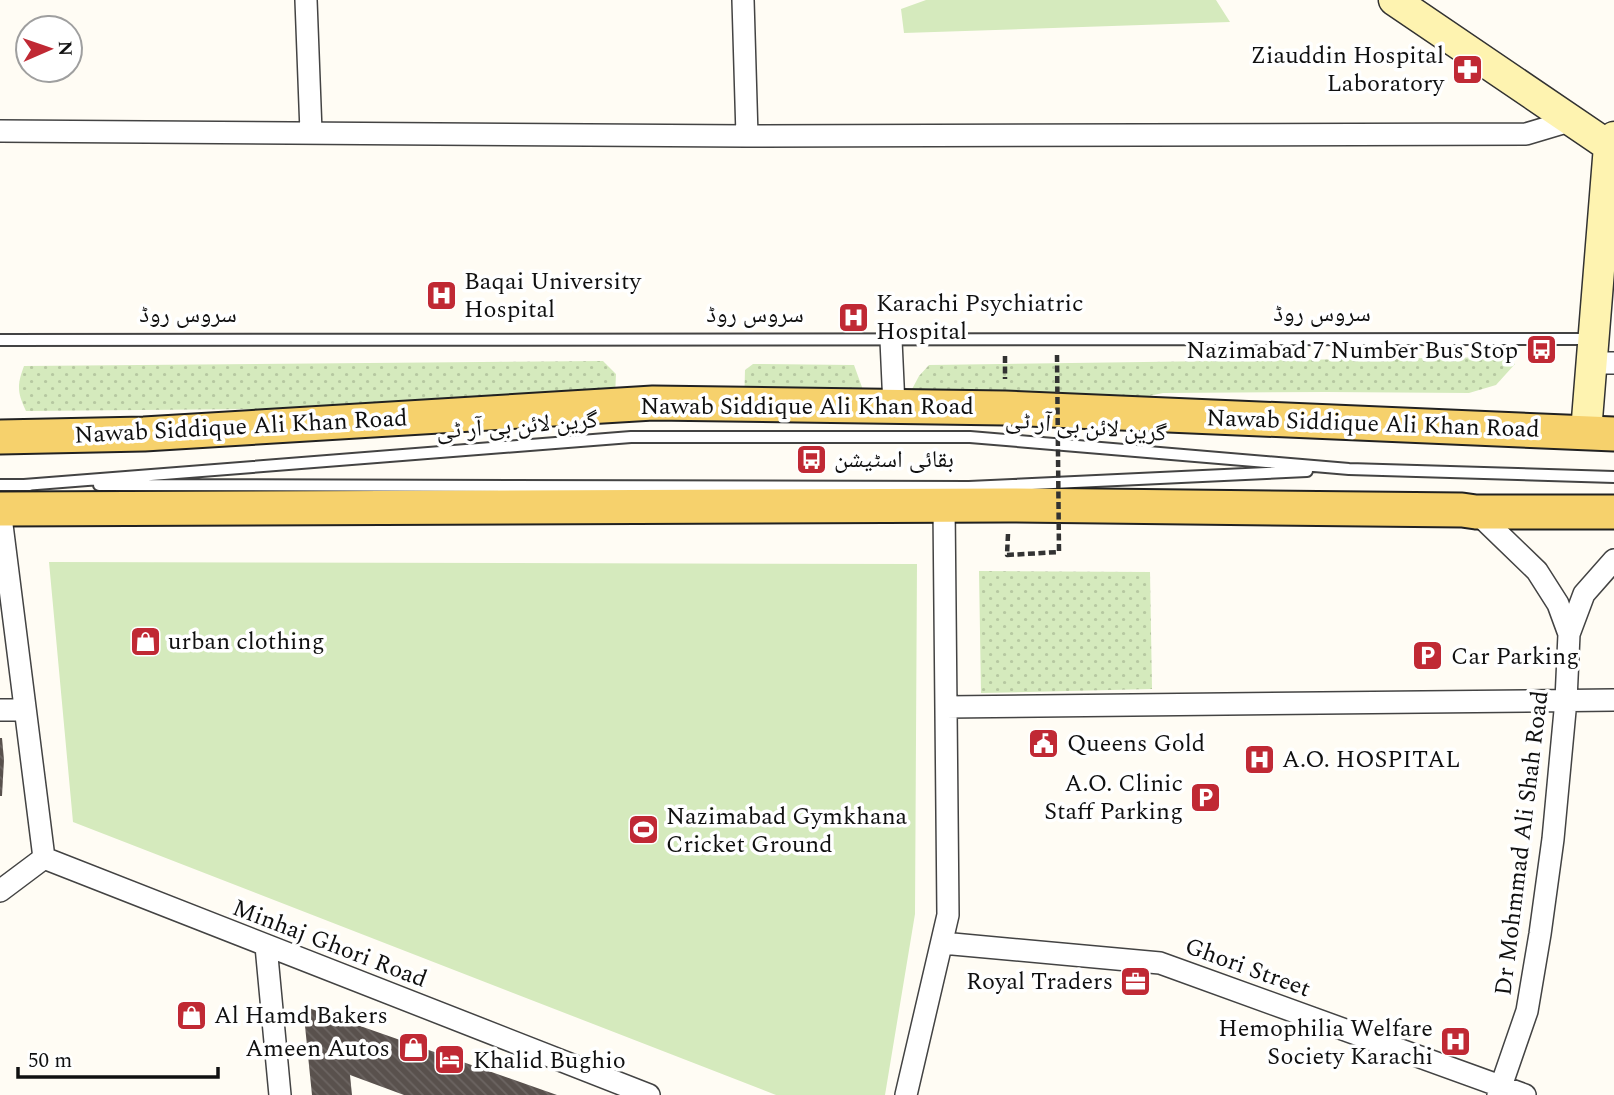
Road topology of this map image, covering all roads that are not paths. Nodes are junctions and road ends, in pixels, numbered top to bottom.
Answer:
1 (306, 0) edge
2 (743, 0) edge
3 (1394, 0) edge
4 (1573, 120) junction
5 (0, 131) edge
6 (311, 132) junction
7 (747, 136) junction
8 (1612, 141) edge
9 (0, 340) edge
10 (891, 340) junction
11 (1600, 355) edge
12 (894, 405) junction
13 (1600, 433) edge
14 (0, 437) edge
15 (1349, 468) junction
16 (1614, 477) edge
17 (0, 485) edge
18 (24, 485) junction
19 (944, 506) junction
20 (0, 509) edge
21 (1476, 512) junction
22 (1614, 512) edge
23 (1614, 560) edge
24 (1569, 634) junction
25 (1566, 700) junction
26 (1614, 700) edge
27 (946, 708) junction
28 (0, 710) edge
29 (25, 710) junction
30 (44, 859) junction
31 (0, 891) edge
32 (942, 943) junction
33 (266, 946) junction
34 (1500, 1090) edge
35 (643, 1094) edge
36 (280, 1095) edge
37 (906, 1095) edge
38 (1525, 1095) edge

1 - 6 street
2 - 7 street
3 - 4 main road
4 - 7 street
4 - 8 main road
5 - 6 street
6 - 7 street
8 - 11 main road
9 - 10 lane, سروس روڈ
10 - 11 lane, سروس روڈ
10 - 12 street
11 - 13 main road
12 - 13 main road, Nawab Siddique Ali Khan Road
12 - 14 main road, Nawab Siddique Ali Khan Road
15 - 16 lane, گرین لائن بی آر ٹی
15 - 18 lane, گرین لائن بی آر ٹی
15 - 18 lane, گرین لائن بی آر ٹی
17 - 18 lane, گرین لائن بی آر ٹی
19 - 20 main road
19 - 21 main road
19 - 27 street
20 - 29 street
21 - 22 main road
21 - 24 street, Dr Mohmmad Ali Shah Road
23 - 24 street, Dr Mohmmad Ali Shah Road
24 - 25 street, Dr Mohmmad Ali Shah Road
25 - 26 street
25 - 27 street
25 - 34 street, Dr Mohmmad Ali Shah Road
27 - 32 street
28 - 29 street
29 - 30 street
30 - 31 street
30 - 33 street, Minhaj Ghori Road
32 - 34 street, Ghori Street
32 - 37 street
33 - 35 street, Minhaj Ghori Road
33 - 36 street
34 - 38 street, Ghori Street

